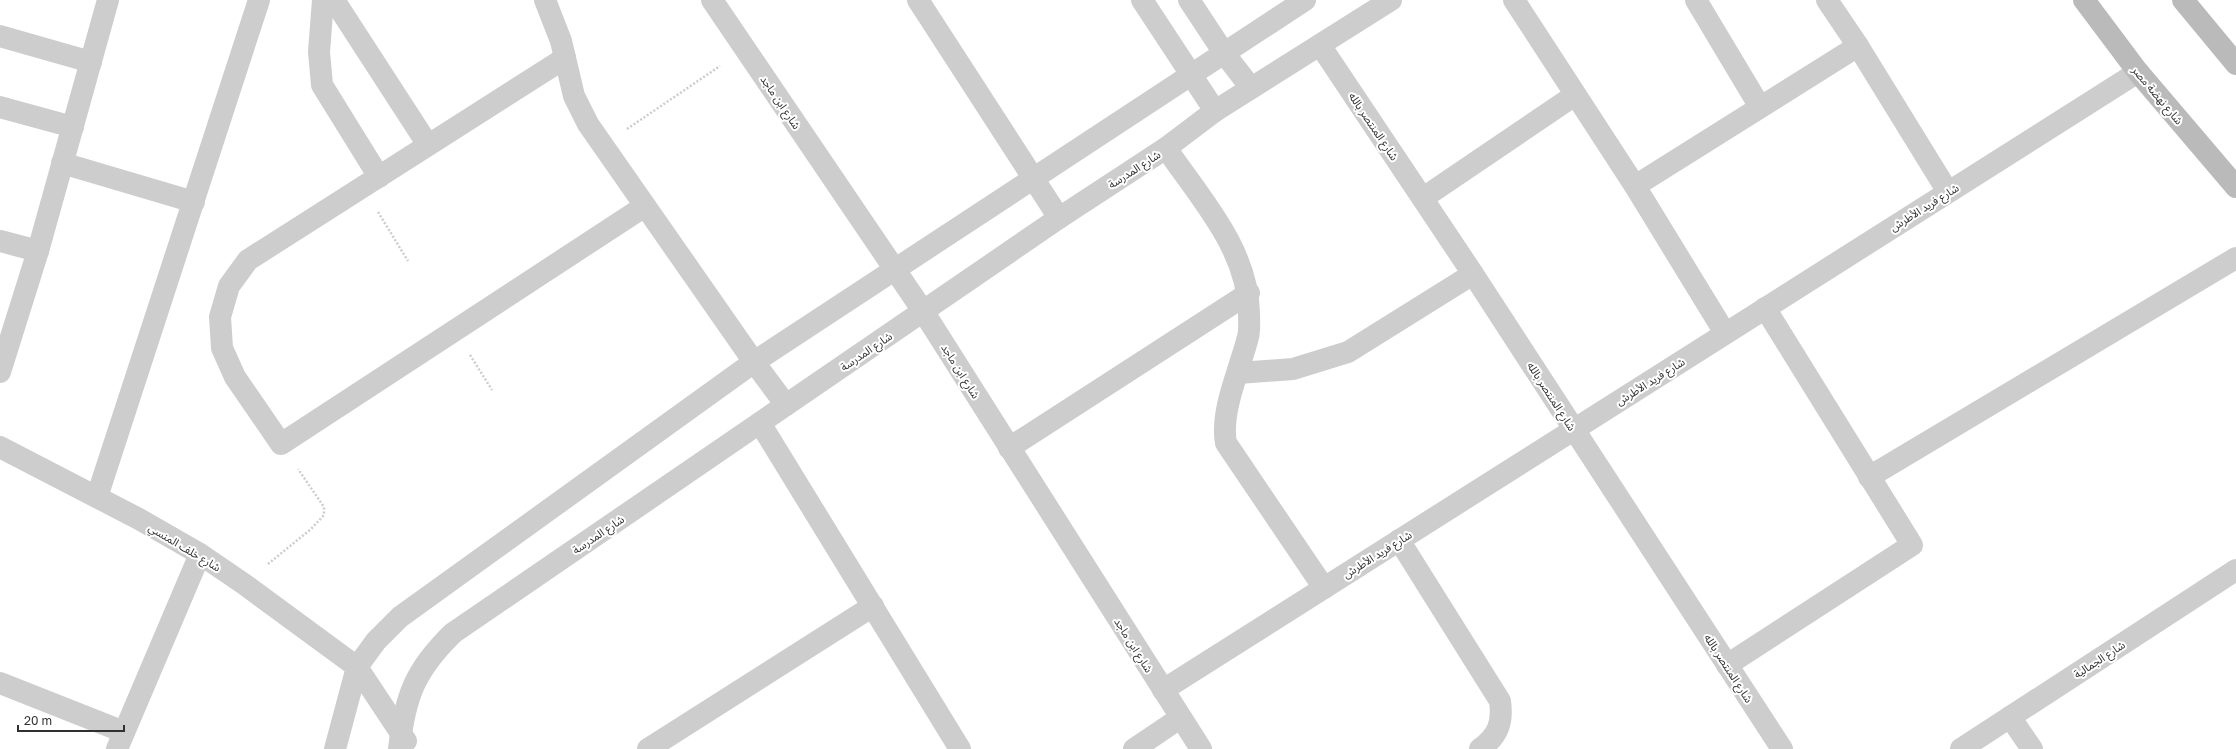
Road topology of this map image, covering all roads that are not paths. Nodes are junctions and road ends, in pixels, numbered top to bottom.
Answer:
1 (108, 0) edge
2 (259, 0) edge
3 (323, 0) edge
4 (334, 0) edge
5 (545, 0) edge
6 (712, 0) edge
7 (918, 0) edge
8 (1142, 0) edge
9 (1189, 0) edge
10 (1305, 0) edge
11 (1391, 0) edge
12 (1514, 0) edge
13 (1697, 0) edge
14 (1827, 0) edge
15 (2084, 0) edge
16 (2183, 0) edge
17 (0, 36) edge
18 (1320, 44) junction
19 (1858, 46) junction
20 (1224, 53) junction
21 (565, 58) junction
22 (91, 62) junction
23 (2236, 64) edge
24 (2138, 72) junction
25 (1191, 75) junction
26 (1251, 88) junction
27 (1575, 95) junction
28 (0, 107) edge
29 (1760, 107) junction
30 (1215, 111) junction
31 (73, 127) junction
32 (428, 145) junction
33 (1166, 148) junction
34 (62, 163) junction
35 (1034, 178) junction
36 (371, 182) junction
37 (1635, 186) junction
38 (2236, 187) edge
39 (1948, 192) junction
40 (1423, 198) junction
41 (194, 202) junction
42 (646, 206) junction
43 (1059, 218) junction
44 (0, 241) edge
45 (38, 251) junction
46 (2236, 258) edge
47 (894, 269) junction
48 (1473, 274) junction
49 (1249, 293) junction
50 (1765, 308) junction
51 (923, 312) junction
52 (1725, 333) junction
53 (754, 362) junction
54 (0, 372) edge
55 (1238, 374) junction
56 (786, 405) junction
57 (760, 423) junction
58 (1574, 429) junction
59 (0, 447) edge
60 (1010, 448) junction
61 (1869, 477) junction
62 (97, 497) junction
63 (1399, 540) junction
64 (200, 554) junction
65 (2233, 578) edge
66 (1324, 588) junction
67 (873, 606) junction
68 (1727, 665) junction
69 (357, 667) junction
70 (0, 683) edge
71 (1162, 690) junction
72 (2010, 717) junction
73 (1180, 718) junction
74 (120, 741) edge
75 (404, 744) edge
76 (335, 749) edge
77 (648, 749) edge
78 (960, 749) edge
79 (1134, 749) edge
80 (1201, 749) edge
81 (1480, 749) edge
82 (1782, 749) edge
83 (1961, 749) edge
84 (2032, 749) edge

1 - 22 street
2 - 41 street
3 - 36 street
4 - 32 street
5 - 21 street
6 - 47 street, شارع ابن ماجد
7 - 35 street
8 - 25 street
9 - 20 street
10 - 20 street
11 - 18 street, شارع المدرسة
12 - 27 street
13 - 29 street
14 - 19 street
15 - 24 street, شارع نهضة مصر
16 - 23 street
17 - 22 street
18 - 26 street, شارع المدرسة
18 - 40 street, شارع المنتصر بالله
19 - 29 street
19 - 39 street
20 - 25 street
20 - 26 street
21 - 32 street
21 - 42 street
22 - 31 street
24 - 38 street, شارع نهضة مصر
24 - 39 street, شارع فريد الأطرش
25 - 30 street
25 - 35 street
26 - 30 street, شارع المدرسة
27 - 37 street
27 - 40 street
28 - 31 street
29 - 37 street
30 - 33 street, شارع المدرسة
31 - 34 street
32 - 36 street
33 - 43 street, شارع المدرسة
33 - 49 street
34 - 41 street
34 - 45 street
35 - 43 street
35 - 47 street
36 - 42 street
37 - 52 street
39 - 50 street, شارع فريد الأطرش
40 - 48 street, شارع المنتصر بالله
41 - 62 street
42 - 53 street
43 - 51 street, شارع المدرسة
44 - 45 street
45 - 54 street
46 - 61 street
47 - 51 street, شارع ابن ماجد
47 - 53 street
48 - 55 street
48 - 58 street, شارع المنتصر بالله
49 - 55 street
49 - 60 street
50 - 52 street, شارع فريد الأطرش
50 - 61 street
51 - 56 street, شارع المدرسة
51 - 60 street, شارع ابن ماجد
52 - 58 street, شارع فريد الأطرش
53 - 56 street
53 - 69 street
55 - 66 street
56 - 57 street, شارع المدرسة
57 - 67 street
57 - 75 street, شارع المدرسة
58 - 63 street, شارع فريد الأطرش
58 - 68 street, شارع المنتصر بالله
59 - 62 street, شارع خلف المنسي
60 - 71 street, شارع ابن ماجد
61 - 68 street
62 - 64 street, شارع خلف المنسي
63 - 66 street, شارع فريد الأطرش
63 - 81 street
64 - 69 street, شارع خلف المنسي
64 - 74 street
65 - 72 street, شارع الجمالية
66 - 71 street, شارع فريد الأطرش
67 - 77 street
67 - 78 street
68 - 82 street, شارع المنتصر بالله
69 - 75 street
69 - 76 street
70 - 74 street
71 - 73 street, شارع ابن ماجد
72 - 83 street, شارع الجمالية
72 - 84 street
73 - 79 street
73 - 80 street, شارع ابن ماجد

